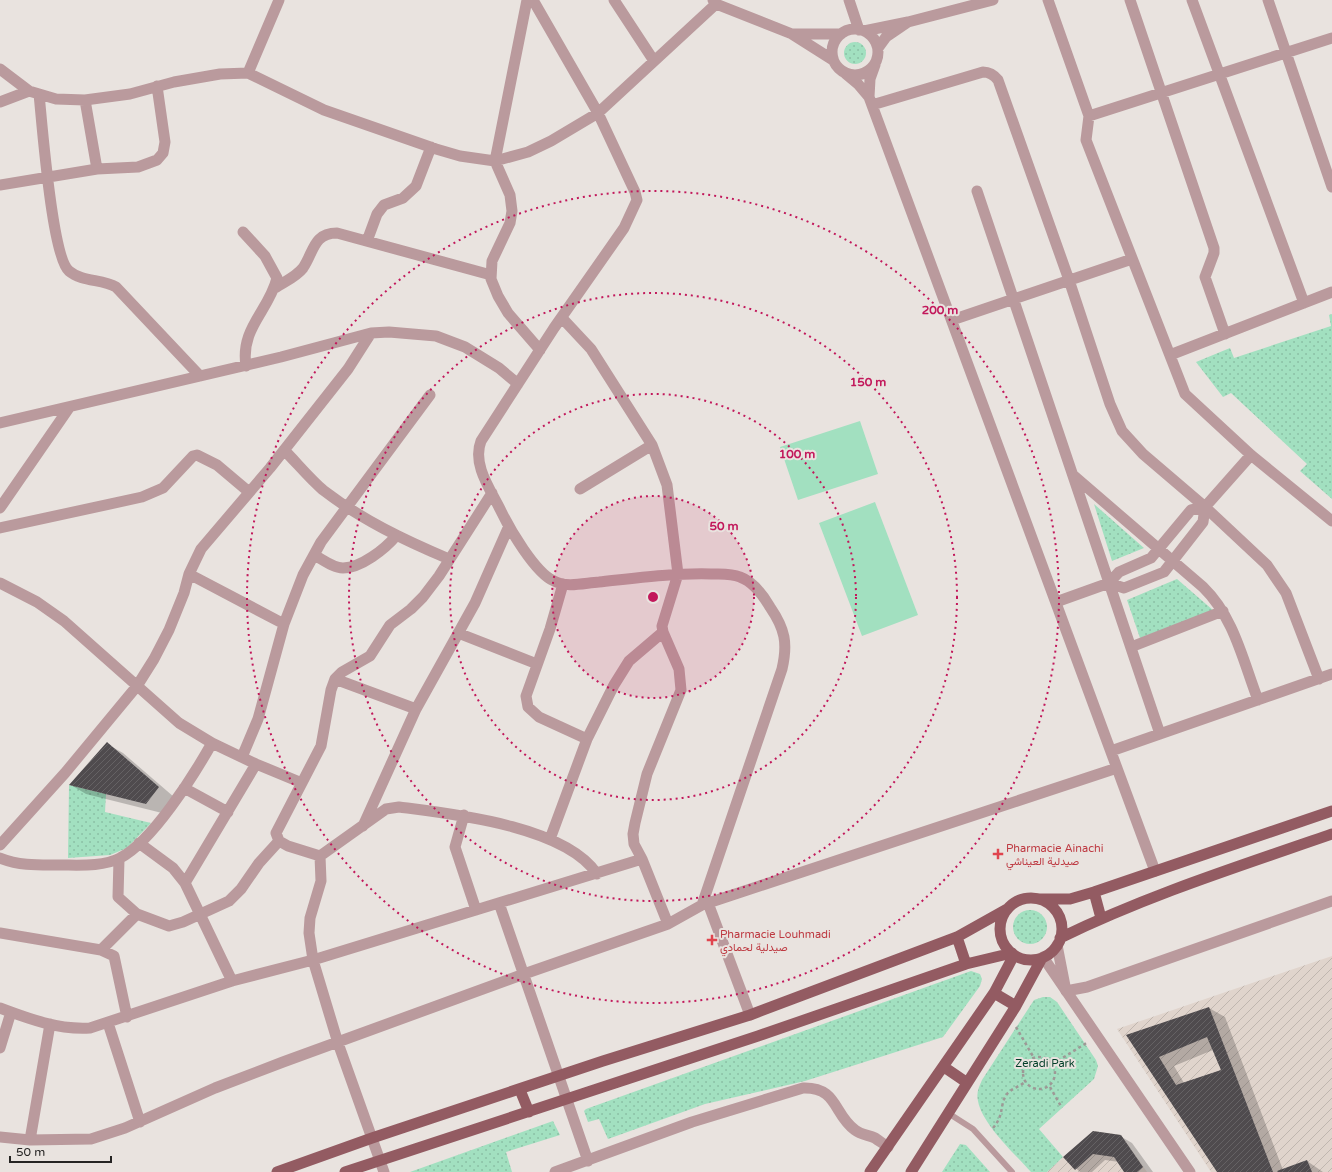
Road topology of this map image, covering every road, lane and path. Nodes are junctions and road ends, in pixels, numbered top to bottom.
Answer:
1 (279, 0) edge
2 (527, 0) edge
3 (533, 0) edge
4 (614, 0) edge
5 (849, 0) edge
6 (993, 0) edge
7 (1048, 0) edge
8 (1130, 0) edge
9 (1192, 0) edge
10 (1268, 0) edge
11 (714, 2) edge
12 (908, 22) junction
13 (861, 30) junction
14 (792, 34) junction
15 (841, 34) junction
16 (1332, 38) edge
17 (878, 48) junction
18 (1286, 54) junction
19 (833, 60) junction
20 (654, 61) junction
21 (875, 63) junction
22 (0, 69) edge
23 (842, 72) junction
24 (248, 73) junction
25 (1218, 76) junction
26 (157, 86) junction
27 (34, 92) junction
28 (1160, 92) junction
29 (85, 100) junction
30 (871, 101) junction
31 (0, 102) edge
32 (598, 114) junction
33 (1089, 116) junction
34 (431, 147) junction
35 (496, 161) junction
36 (97, 169) junction
37 (48, 178) junction
38 (0, 185) edge
39 (1332, 186) edge
40 (977, 191) dead end
41 (243, 232) dead end
42 (367, 241) junction
43 (1132, 258) junction
44 (491, 275) junction
45 (1069, 280) junction
46 (274, 288) junction
47 (1332, 292) edge
48 (1014, 299) junction
49 (1304, 303) junction
50 (562, 318) junction
51 (952, 320) junction
52 (371, 333) junction
53 (1225, 334) junction
54 (540, 350) junction
55 (1170, 355) junction
56 (246, 366) junction
57 (200, 376) junction
58 (518, 384) junction
59 (430, 395) dead end
60 (69, 408) junction
61 (0, 423) edge
62 (652, 445) junction
63 (284, 450) junction
64 (1251, 455) junction
65 (1073, 475) junction
66 (580, 489) dead end
67 (249, 492) junction
68 (492, 493) junction
69 (347, 507) junction
70 (1205, 507) junction
71 (0, 508) edge
72 (1332, 521) edge
73 (509, 526) junction
74 (0, 528) edge
75 (396, 536) junction
76 (1159, 549) junction
77 (314, 555) junction
78 (449, 559) junction
79 (1173, 560) junction
80 (189, 574) junction
81 (678, 574) junction
82 (0, 583) edge
83 (1109, 583) junction
84 (563, 584) junction
85 (1056, 602) junction
86 (1223, 611) junction
87 (284, 624) junction
88 (663, 632) junction
89 (458, 633) junction
90 (1131, 647) junction
91 (537, 664) junction
92 (1332, 674) edge
93 (335, 679) junction
94 (1319, 679) junction
95 (136, 686) junction
96 (1258, 700) junction
97 (416, 709) junction
98 (1160, 734) junction
99 (587, 739) junction
100 (212, 743) junction
101 (1111, 751) junction
102 (242, 757) junction
103 (256, 764) junction
104 (1117, 768) junction
105 (302, 784) junction
106 (184, 788) junction
107 (1332, 811) edge
108 (228, 812) junction
109 (464, 815) junction
110 (363, 826) junction
111 (1332, 834) edge
112 (550, 839) junction
113 (279, 841) junction
114 (139, 843) junction
115 (0, 845) edge
116 (320, 856) junction
117 (0, 858) edge
118 (119, 859) junction
119 (642, 859) junction
120 (1155, 871) junction
121 (597, 874) junction
122 (185, 882) junction
123 (1094, 892) junction
124 (1040, 899) junction
125 (1332, 901) edge
126 (499, 903) junction
127 (705, 904) junction
128 (1007, 909) junction
129 (476, 910) junction
130 (137, 914) junction
131 (201, 915) junction
132 (1101, 918) junction
133 (668, 924) junction
134 (0, 933) edge
135 (957, 937) junction
136 (1059, 942) junction
137 (101, 950) junction
138 (1013, 954) junction
139 (1042, 958) junction
140 (313, 960) junction
141 (966, 964) junction
142 (524, 974) junction
143 (232, 981) junction
144 (1066, 991) junction
145 (994, 993) junction
146 (1016, 1006) junction
147 (5, 1010) edge
148 (750, 1015) junction
149 (127, 1017) junction
150 (108, 1023) junction
151 (50, 1024) junction
152 (1016, 1027) dead end
153 (1097, 1036) junction
154 (338, 1043) junction
155 (0, 1048) edge
156 (1034, 1058) junction
157 (1053, 1064) junction
158 (944, 1067) junction
159 (558, 1076) junction
160 (966, 1082) junction
161 (1026, 1082) junction
162 (1050, 1087) junction
163 (520, 1090) junction
164 (566, 1098) junction
165 (1062, 1108) dead end
166 (529, 1112) junction
167 (948, 1113) junction
168 (140, 1122) junction
169 (993, 1128) dead end
170 (0, 1137) edge
171 (372, 1138) junction
172 (30, 1140) junction
173 (888, 1147) junction
174 (380, 1161) junction
175 (588, 1161) junction
176 (277, 1172) edge
177 (345, 1172) edge
178 (384, 1172) edge
179 (555, 1172) edge
180 (870, 1172) edge
181 (911, 1172) edge
182 (1012, 1172) edge
183 (1190, 1172) edge

1 - 24 street
2 - 35 street
3 - 32 street
4 - 20 street
5 - 13 street
6 - 12 street
7 - 33 street
8 - 28 street
9 - 25 street
10 - 18 street
11 - 14 street
11 - 20 street
12 - 13 street
12 - 17 street
13 - 15 street
13 - 17 street
14 - 15 street
14 - 19 street
15 - 19 street
16 - 18 street
17 - 21 street
18 - 25 street
18 - 39 street
19 - 23 street
20 - 32 street
21 - 23 street
21 - 30 street
22 - 27 street
23 - 30 street
24 - 26 street
24 - 34 street
25 - 28 street
25 - 49 street
26 - 29 street
26 - 36 street
27 - 29 street
27 - 31 street
27 - 37 street
28 - 33 street
28 - 53 street
29 - 36 street
30 - 45 street
30 - 51 street
32 - 35 street
32 - 50 street
33 - 43 street
34 - 35 street
34 - 42 street
35 - 44 street
36 - 37 street
37 - 38 street
37 - 57 street
40 - 48 street
41 - 46 street
42 - 44 street
42 - 46 street
43 - 45 street
43 - 55 street
44 - 54 street
45 - 48 street
45 - 70 street
46 - 56 street
47 - 49 street
48 - 51 street
48 - 65 street
49 - 53 street
50 - 54 street
50 - 62 street
51 - 85 street
52 - 56 street
52 - 58 street
52 - 63 street
53 - 55 street
54 - 58 street
55 - 64 street
56 - 57 street
57 - 60 street
58 - 68 street
59 - 69 street
60 - 61 street
60 - 71 street
62 - 66 street
62 - 81 street
63 - 67 street
63 - 69 street
64 - 70 street
64 - 72 street
65 - 76 street
65 - 83 street
67 - 74 street
67 - 80 street
68 - 73 street
68 - 78 street
69 - 75 street
69 - 77 street
70 - 76 street
70 - 79 street
70 - 94 street
73 - 84 street
73 - 89 street
75 - 77 street
75 - 78 street
76 - 79 street
76 - 83 street
77 - 87 street
78 - 93 street
79 - 83 street
79 - 86 street
80 - 87 street
80 - 95 street
81 - 84 street
81 - 88 street
81 - 127 street
82 - 95 street
83 - 85 street
83 - 90 street
84 - 91 street
85 - 101 street
86 - 90 street
86 - 96 street
87 - 102 street
88 - 99 street
88 - 119 street
89 - 91 street
89 - 97 street
90 - 98 street
91 - 99 street
92 - 94 street
93 - 97 street
93 - 105 street
94 - 96 street
95 - 100 street
95 - 115 street
96 - 98 street
97 - 110 street
98 - 101 street
99 - 112 street
100 - 102 street
100 - 106 street
101 - 104 street
102 - 103 street
103 - 105 street
103 - 108 street
104 - 120 street
104 - 127 street
105 - 113 street
106 - 108 street
106 - 114 street
107 - 120 main road
108 - 122 street
109 - 110 street
109 - 112 street
109 - 129 street
110 - 116 street
111 - 132 main road
112 - 121 street
113 - 116 street
113 - 131 street
114 - 118 street
114 - 122 street
116 - 140 street
117 - 118 street
118 - 130 street
119 - 121 street
119 - 133 street
120 - 123 main road
121 - 126 street
122 - 131 street
123 - 124 main road
123 - 132 main road
124 - 128 main road
124 - 136 main road
125 - 144 street
126 - 129 street
126 - 142 street
127 - 133 street
127 - 148 street
128 - 135 main road
128 - 138 main road
129 - 140 street
130 - 131 street
130 - 137 street
131 - 143 street
132 - 136 main road
133 - 142 street
134 - 137 street
135 - 141 main road
135 - 148 main road
136 - 139 main road
136 - 144 street
137 - 149 street
138 - 139 main road
138 - 141 main road
138 - 145 main road
139 - 144 street
139 - 146 main road
140 - 143 street
140 - 154 street
141 - 164 main road
142 - 154 street
142 - 159 street
143 - 149 street
144 - 153 street
145 - 146 main road
145 - 158 main road
146 - 160 main road
147 - 151 street
147 - 155 street
148 - 159 main road
149 - 150 street
150 - 151 street
150 - 168 street
151 - 172 street
152 - 156 path
153 - 157 path
153 - 183 street
154 - 168 street
154 - 171 street
156 - 157 path
156 - 161 path
157 - 162 path
158 - 160 main road
158 - 173 main road
159 - 163 main road
159 - 164 street
160 - 167 main road
161 - 162 path
161 - 169 path
162 - 165 path
163 - 166 main road
163 - 171 main road
164 - 166 main road
164 - 175 street
166 - 174 main road
167 - 181 main road
167 - 182 lane
168 - 172 street
170 - 172 street
171 - 174 street
171 - 176 main road
173 - 175 street
173 - 180 main road
174 - 177 main road
174 - 178 street
175 - 179 street

